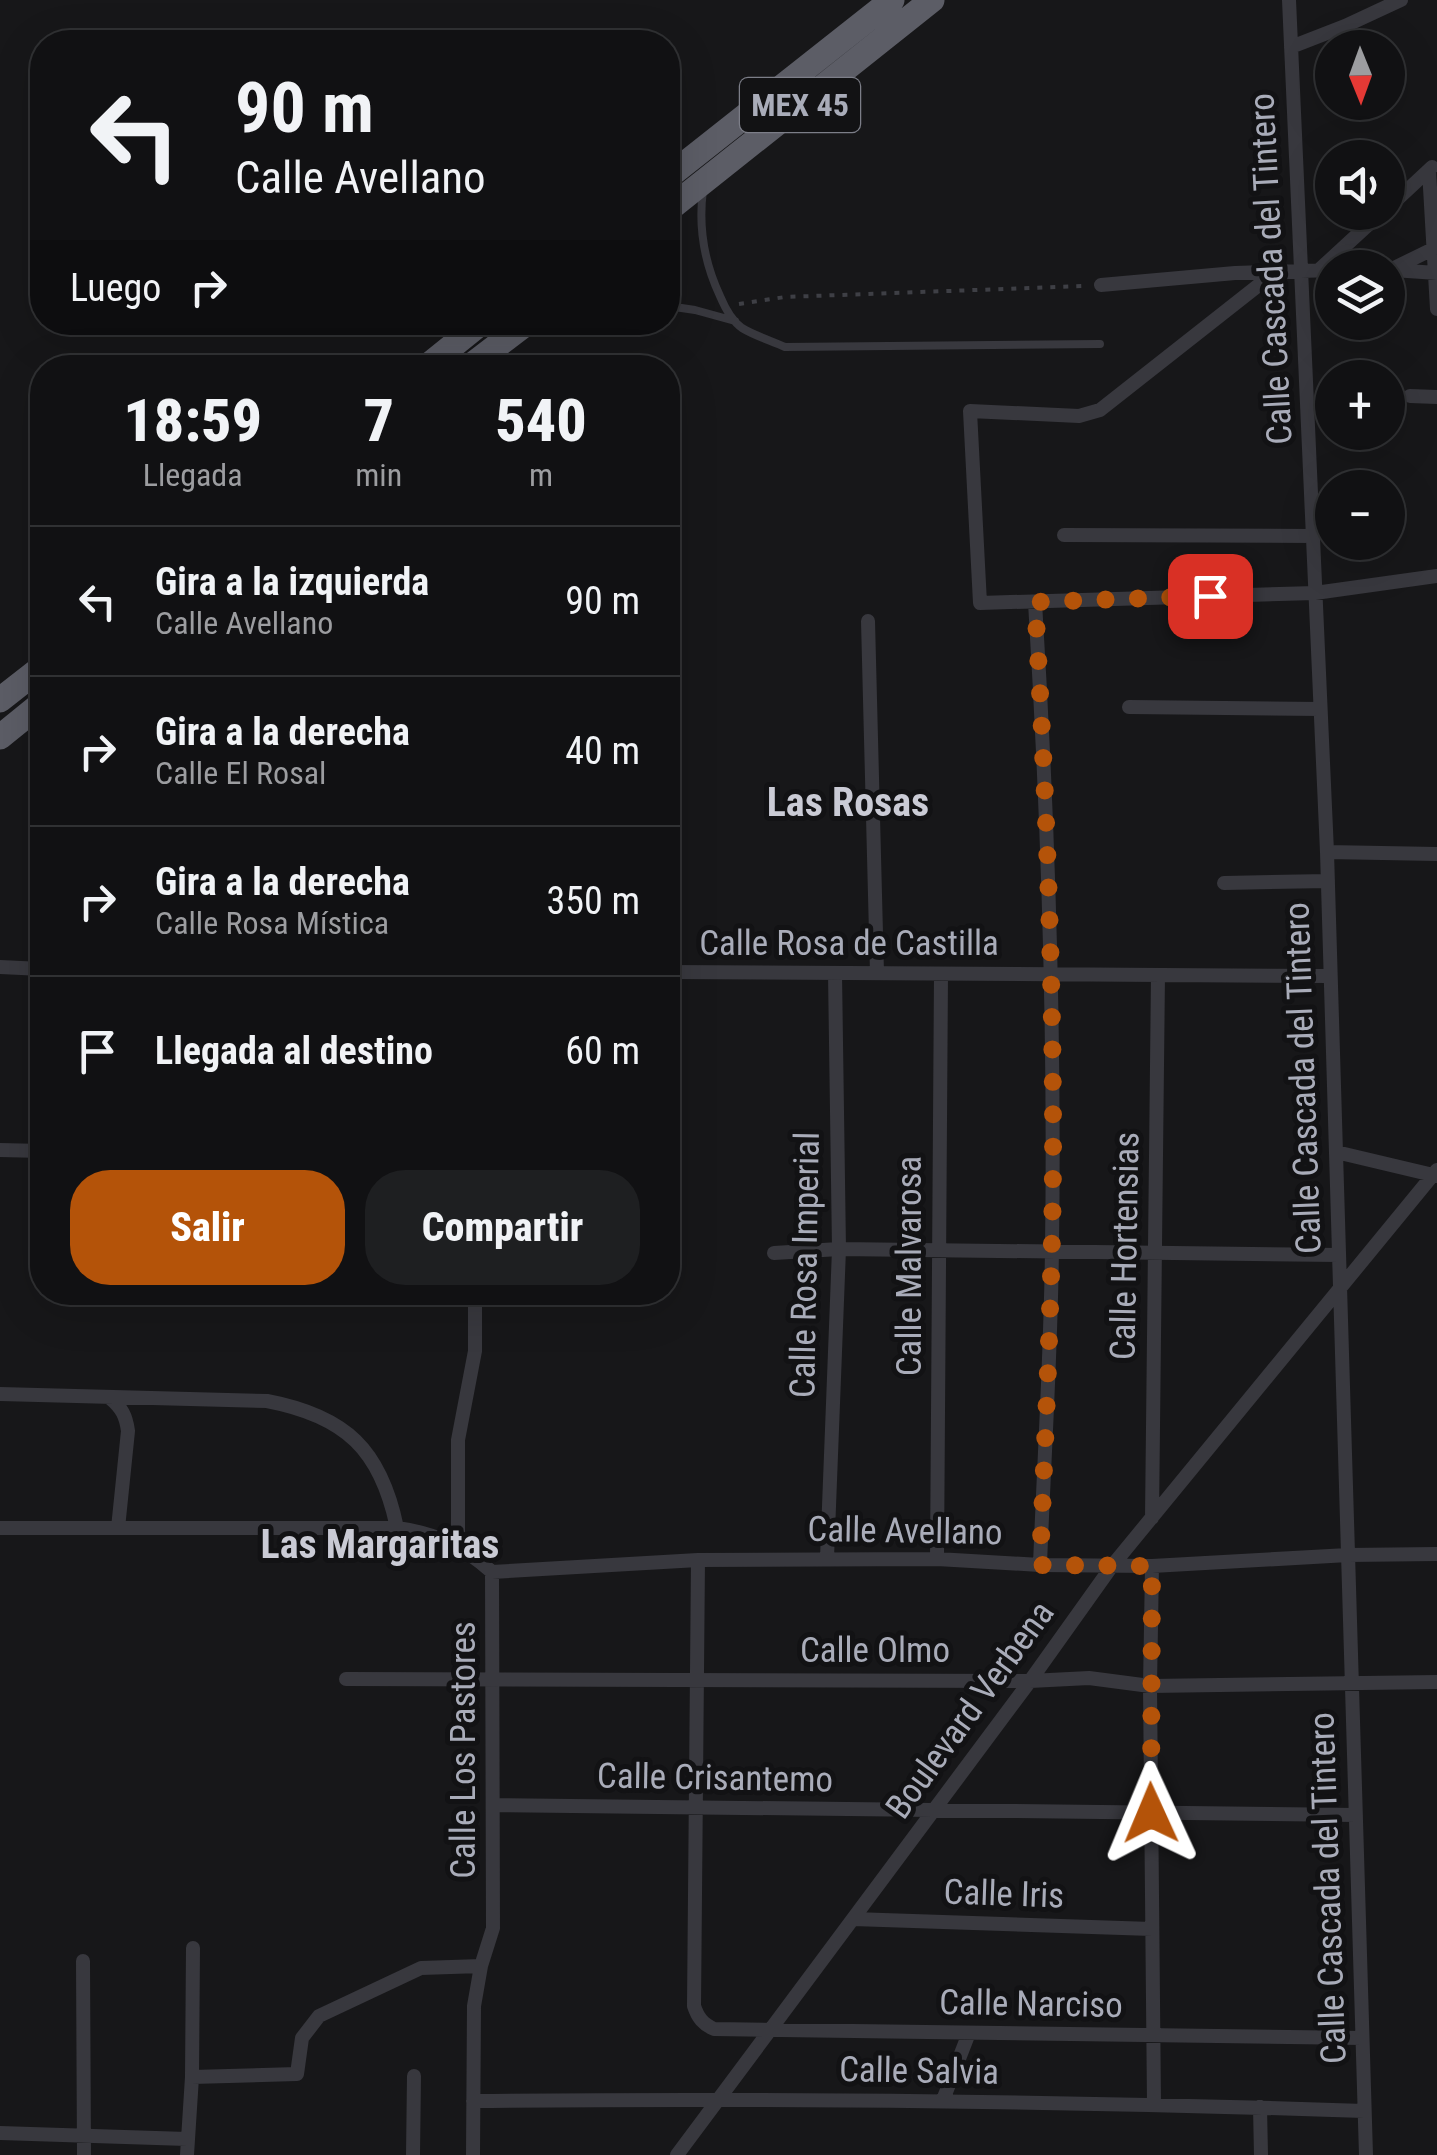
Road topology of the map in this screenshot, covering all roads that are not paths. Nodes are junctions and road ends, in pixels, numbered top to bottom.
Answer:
1 (892, 0) edge
2 (932, 0) edge
3 (1289, 0) edge
4 (1401, 0) edge
5 (1291, 47) junction
6 (1433, 167) edge
7 (680, 168) edge
8 (704, 180) junction
9 (1405, 192) edge
10 (680, 200) edge
11 (1365, 230) edge
12 (1436, 248) edge
13 (1346, 250) edge
14 (1405, 263) edge
15 (1301, 269) junction
16 (1278, 270) junction
17 (1315, 270) edge
18 (1405, 271) edge
19 (1436, 273) edge
20 (1101, 285) road end
21 (680, 308) edge
22 (1437, 309) edge
23 (734, 321) junction
24 (466, 335) edge
25 (511, 335) edge
26 (1100, 344) dead end
27 (441, 355) edge
28 (485, 355) edge
29 (1410, 396) dead end
30 (1437, 397) edge
31 (1064, 535) dead end
32 (1313, 536) junction
33 (1437, 576) edge
34 (1316, 593) junction
35 (1035, 602) junction
36 (868, 621) dead end
37 (30, 676) edge
38 (0, 700) edge
39 (1129, 707) dead end
40 (1320, 709) junction
41 (30, 713) edge
42 (0, 737) edge
43 (1327, 852) junction
44 (1437, 854) edge
45 (1328, 881) junction
46 (1224, 883) dead end
47 (0, 967) edge
48 (30, 968) edge
49 (680, 972) edge
50 (835, 973) junction
51 (877, 973) junction
52 (941, 974) junction
53 (1052, 974) junction
54 (1158, 975) junction
55 (1330, 976) junction
56 (0, 1150) edge
57 (30, 1150) edge
58 (1336, 1152) junction
59 (1436, 1174) edge
60 (839, 1249) junction
61 (939, 1250) junction
62 (1052, 1251) junction
63 (774, 1252) dead end
64 (1155, 1252) junction
65 (1339, 1254) junction
66 (1340, 1290) junction
67 (475, 1305) edge
68 (0, 1394) edge
69 (110, 1398) junction
70 (1152, 1518) junction
71 (0, 1528) edge
72 (118, 1528) junction
73 (397, 1528) junction
74 (458, 1546) junction
75 (1437, 1554) edge
76 (1348, 1556) junction
77 (827, 1558) junction
78 (936, 1559) junction
79 (698, 1560) junction
80 (1040, 1565) junction
81 (1112, 1566) junction
82 (1152, 1566) junction
83 (492, 1572) junction
84 (697, 1678) junction
85 (346, 1679) dead end
86 (492, 1680) junction
87 (1030, 1681) junction
88 (1437, 1682) edge
89 (1352, 1683) junction
90 (1150, 1686) junction
91 (493, 1806) junction
92 (696, 1808) junction
93 (934, 1810) junction
94 (1151, 1813) junction
95 (1356, 1815) junction
96 (854, 1919) junction
97 (1152, 1929) junction
98 (193, 1948) dead end
99 (83, 1961) dead end
100 (481, 1966) junction
101 (771, 2030) junction
102 (969, 2033) junction
103 (1153, 2036) junction
104 (1362, 2038) junction
105 (414, 2076) dead end
106 (192, 2077) junction
107 (720, 2098) junction
108 (943, 2100) junction
109 (474, 2101) junction
110 (1154, 2104) junction
111 (1260, 2107) junction
112 (1364, 2111) junction
113 (0, 2133) edge
114 (85, 2136) junction
115 (187, 2147) edge
116 (84, 2155) edge
117 (413, 2155) edge
118 (473, 2155) edge
119 (678, 2155) edge
120 (1261, 2155) edge
121 (1366, 2155) edge

1 - 7 highway, MEX 45
2 - 8 highway, MEX 45
3 - 5 street, Calle Cascada del Tintero
4 - 5 street
5 - 15 street, Calle Cascada del Tintero
6 - 9 street
6 - 12 street
8 - 10 highway, MEX 45
8 - 23 lane
11 - 13 street
12 - 14 street
12 - 19 street
15 - 16 street
15 - 17 street
15 - 32 street, Calle Cascada del Tintero
16 - 20 street
16 - 35 street
18 - 19 street
19 - 22 street
21 - 23 lane
23 - 26 lane
24 - 27 highway
25 - 28 highway
29 - 30 street
31 - 32 street
32 - 34 street, Calle Cascada del Tintero
33 - 34 street
34 - 35 street
34 - 40 street, Calle Cascada del Tintero
35 - 53 street
36 - 51 street
37 - 38 highway
39 - 40 street
40 - 43 street, Calle Cascada del Tintero
41 - 42 highway
43 - 44 street
43 - 45 street, Calle Cascada del Tintero
45 - 46 street
45 - 55 street, Calle Cascada del Tintero
47 - 48 street
49 - 50 street, Calle Rosa de Castilla
50 - 51 street, Calle Rosa de Castilla
50 - 60 street, Calle Rosa Imperial
51 - 52 street, Calle Rosa de Castilla
52 - 53 street, Calle Rosa de Castilla
52 - 61 street, Calle Malvarosa
53 - 54 street, Calle Rosa de Castilla
53 - 62 street
54 - 55 street, Calle Rosa de Castilla
54 - 64 street, Calle Hortensias
55 - 58 street, Calle Cascada del Tintero
56 - 57 street
58 - 59 street
58 - 65 street, Calle Cascada del Tintero
59 - 66 street, Boulevard Verbena
60 - 61 street
60 - 63 street
60 - 77 street, Calle Rosa Imperial
61 - 62 street
61 - 78 street, Calle Malvarosa
62 - 64 street
62 - 80 street
64 - 65 street
64 - 70 street, Calle Hortensias
65 - 66 street, Calle Cascada del Tintero
66 - 70 street, Boulevard Verbena
66 - 76 street, Calle Cascada del Tintero
67 - 74 street
68 - 69 street
69 - 72 street
69 - 73 street
70 - 81 street, Boulevard Verbena
71 - 72 street
72 - 73 street
73 - 74 street
74 - 83 street
75 - 76 street, Calle Avellano
76 - 82 street, Calle Avellano
76 - 89 street, Calle Cascada del Tintero
77 - 78 street, Calle Avellano
77 - 79 street, Calle Avellano
78 - 80 street, Calle Avellano
79 - 83 street, Calle Avellano
79 - 84 street
80 - 81 street, Calle Avellano
81 - 82 street, Calle Avellano
81 - 87 street, Boulevard Verbena
82 - 90 street
83 - 86 street, Calle Los Pastores
84 - 86 street, Calle Olmo
84 - 87 street, Calle Olmo
84 - 92 street
85 - 86 street, Calle Olmo
86 - 91 street, Calle Los Pastores
87 - 90 street, Calle Olmo
87 - 93 street, Boulevard Verbena
88 - 89 street, Calle Olmo
89 - 90 street, Calle Olmo
89 - 95 street, Calle Cascada del Tintero
90 - 94 street
91 - 92 street, Calle Crisantemo
91 - 100 street, Calle Los Pastores
92 - 93 street, Calle Crisantemo
92 - 101 street, Calle Narciso
93 - 94 street, Calle Crisantemo
93 - 96 street, Boulevard Verbena
94 - 95 street, Calle Crisantemo
94 - 97 street
95 - 104 street, Calle Cascada del Tintero
96 - 97 street, Calle Iris
96 - 101 street, Boulevard Verbena
97 - 103 street
98 - 106 street
99 - 114 street
100 - 106 street
100 - 109 street, Calle Los Pastores
101 - 102 street, Calle Narciso
101 - 107 street, Boulevard Verbena
102 - 103 street, Calle Narciso
102 - 108 street
103 - 104 street, Calle Narciso
103 - 110 street
104 - 112 street, Calle Cascada del Tintero
105 - 117 street
106 - 115 street
107 - 108 street, Calle Salvia
107 - 109 street, Calle Salvia
107 - 119 street, Boulevard Verbena
108 - 110 street, Calle Salvia
109 - 118 street, Calle Los Pastores
110 - 111 street, Calle Salvia
111 - 112 street, Calle Salvia
111 - 120 street
112 - 121 street, Calle Cascada del Tintero
113 - 114 street
114 - 115 street
114 - 116 street

